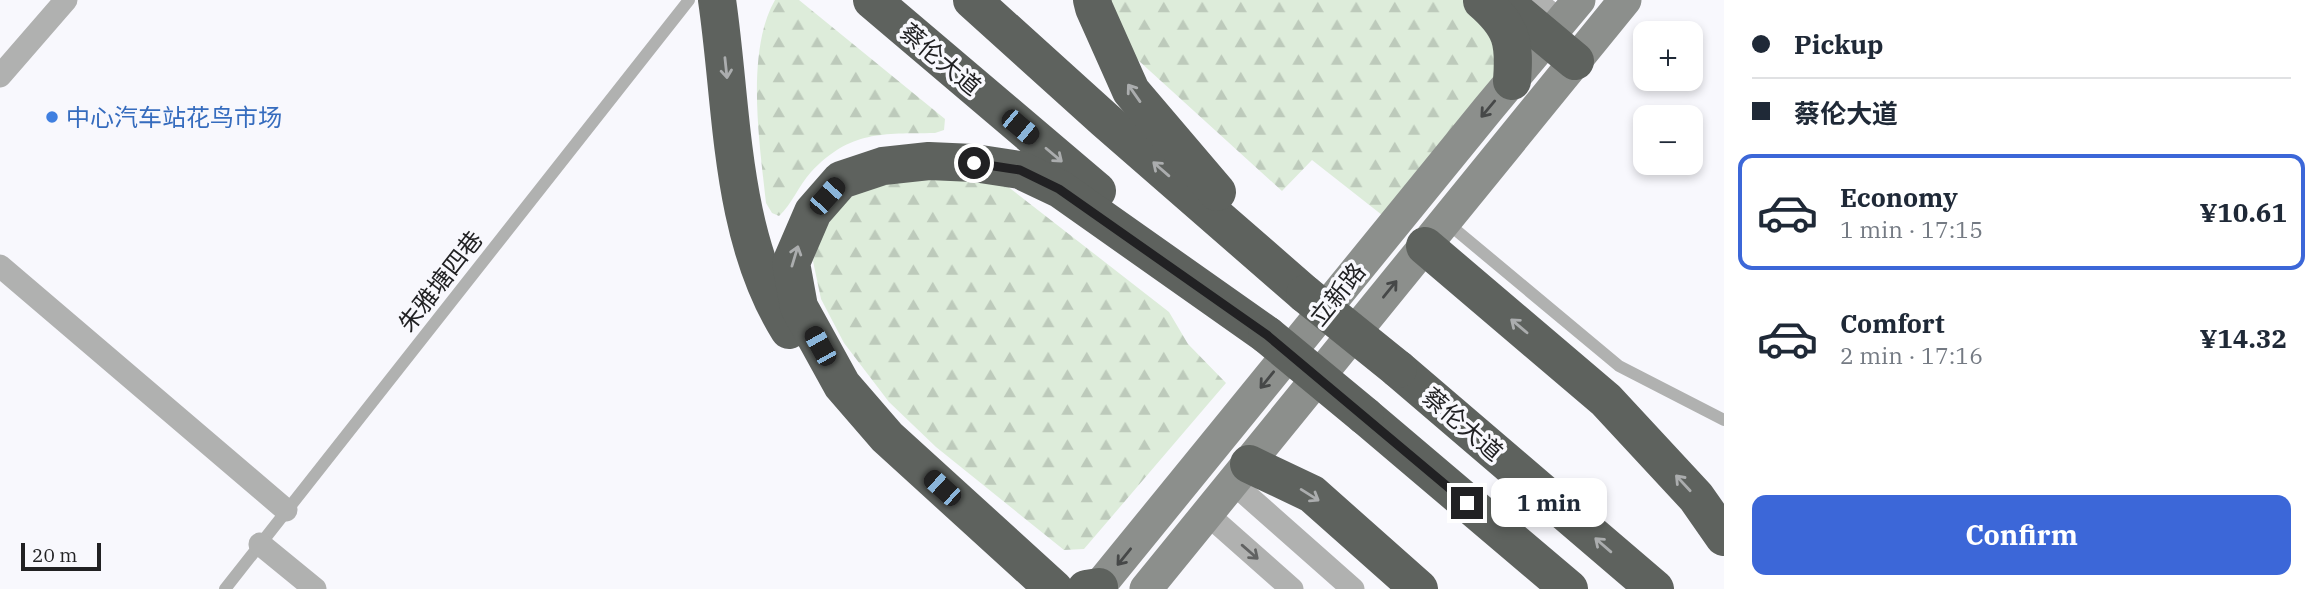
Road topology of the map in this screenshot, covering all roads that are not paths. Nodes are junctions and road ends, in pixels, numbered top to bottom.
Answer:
1 (65, 0) edge
2 (689, 0) edge
3 (717, 0) edge
4 (872, 0) edge
5 (972, 0) edge
6 (1092, 0) edge
7 (1481, 0) edge
8 (1502, 0) edge
9 (1534, 0) edge
10 (1625, 0) edge
11 (1566, 30) edge
12 (0, 76) edge
13 (1512, 80) junction
14 (1435, 234) junction
15 (0, 266) edge
16 (1305, 294) junction
17 (1267, 335) junction
18 (1724, 420) edge
19 (1241, 473) junction
20 (286, 510) junction
21 (1207, 514) junction
22 (1724, 537) edge
23 (260, 544) junction
24 (1094, 588) edge
25 (225, 589) edge
26 (315, 589) edge
27 (1028, 589) edge
28 (1054, 589) edge
29 (1146, 589) edge
30 (1292, 589) edge
31 (1353, 589) edge
32 (1419, 589) edge
33 (1569, 589) edge
34 (1655, 589) edge

1 - 12 street
2 - 20 lane, 朱雅塘四巷
3 -> 27 highway
4 -> 17 highway, 蔡伦大道
16 -> 5 highway
16 -> 6 highway
7 - 13 highway
8 - 11 highway
9 - 11 street
10 - 11 main road, 立新路
11 - 13 main road, 立新路
11 - 14 main road, 立新路
13 -> 24 main road, 立新路
14 - 18 lane
19 -> 14 main road, 立新路
22 -> 14 highway
15 - 20 street
34 -> 16 highway, 蔡伦大道, bridge
28 -> 17 highway
17 - 33 highway, bridge
19 - 21 main road, 立新路
19 - 31 street
19 -> 32 highway
20 - 23 lane, 朱雅塘四巷
21 - 29 main road, 立新路
21 -> 30 street
23 - 25 lane, 朱雅塘四巷
23 - 26 street

